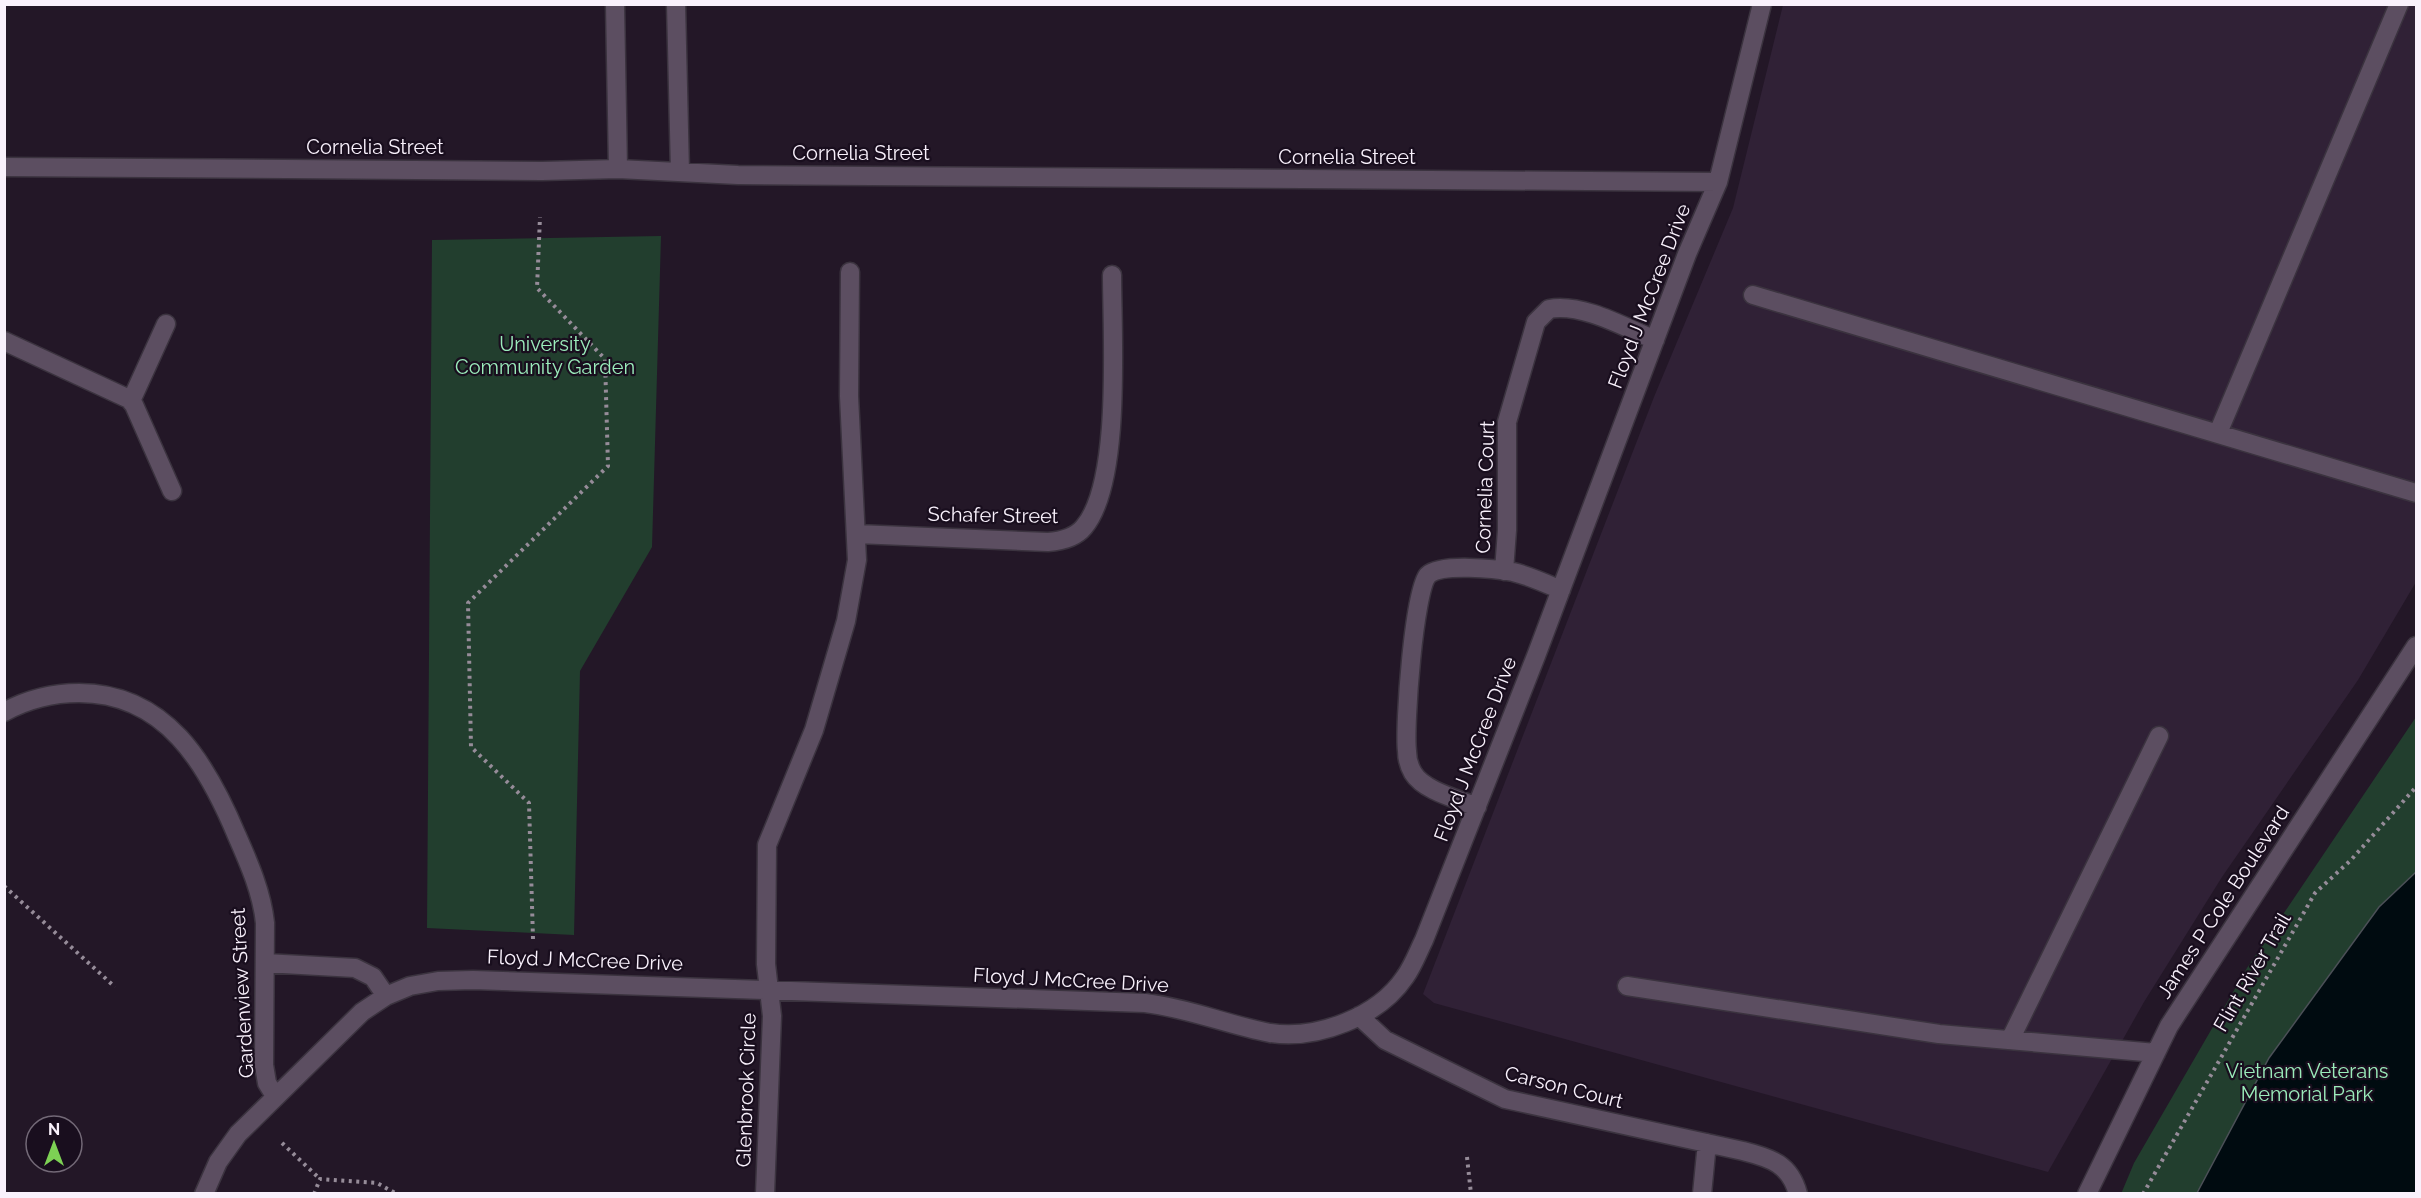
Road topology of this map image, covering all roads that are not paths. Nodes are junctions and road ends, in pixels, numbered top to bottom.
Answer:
1 (615, 4) edge
2 (676, 4) edge
3 (1762, 4) edge
4 (2399, 4) edge
5 (4, 167) edge
6 (618, 169) junction
7 (680, 172) junction
8 (1718, 182) junction
9 (850, 272) dead end
10 (1112, 275) dead end
11 (1753, 295) dead end
12 (166, 324) dead end
13 (1655, 340) junction
14 (4, 341) edge
15 (131, 402) junction
16 (2218, 433) junction
17 (172, 491) dead end
18 (2416, 493) edge
19 (857, 534) junction
20 (1504, 571) junction
21 (1561, 590) junction
22 (2416, 646) edge
23 (4, 712) edge
24 (2159, 736) dead end
25 (1477, 807) junction
26 (265, 963) junction
27 (1627, 986) dead end
28 (769, 988) junction
29 (386, 996) junction
30 (1359, 1016) junction
31 (2010, 1040) junction
32 (2156, 1053) junction
33 (275, 1096) junction
34 (1707, 1143) junction
35 (204, 1194) edge
36 (765, 1194) edge
37 (1702, 1194) edge
38 (1798, 1194) edge
39 (2087, 1194) edge

1 - 6 street
2 - 7 street
3 - 8 street, Floyd J McCree Drive
4 - 16 street
5 - 6 street, Cornelia Street
6 - 7 street, Cornelia Street
7 - 8 street, Cornelia Street
8 - 13 street, Floyd J McCree Drive
9 - 19 street
10 - 19 street, Schafer Street
11 - 16 street
12 - 15 street
13 - 20 street, Cornelia Court
13 - 21 street, Floyd J McCree Drive
14 - 15 street
15 - 17 street
16 - 18 street
19 - 28 street
20 - 21 street, Cornelia Court
20 - 25 street, Cornelia Court
21 - 25 street, Floyd J McCree Drive
22 - 32 street, James P Cole Boulevard
23 - 26 street, Gardenview Street
24 - 31 street
25 - 30 street, Floyd J McCree Drive
26 - 29 street
26 - 33 street, Gardenview Street
27 - 31 street
28 - 29 street, Floyd J McCree Drive
28 - 30 street, Floyd J McCree Drive
28 - 36 street, Glenbrook Circle
29 - 33 street, Floyd J McCree Drive
30 - 34 street, Carson Court
31 - 32 street
32 - 39 street, James P Cole Boulevard
33 - 35 street, Floyd J McCree Drive
34 - 37 street
34 - 38 street, Carson Court

